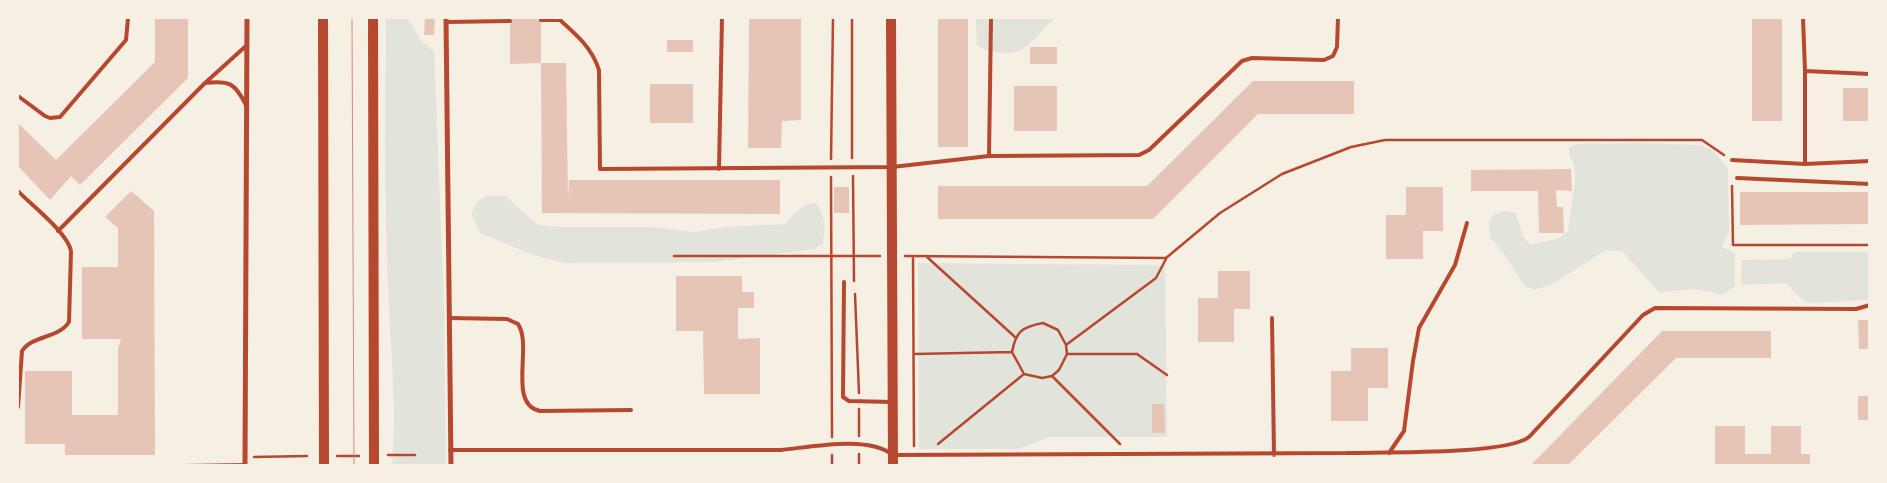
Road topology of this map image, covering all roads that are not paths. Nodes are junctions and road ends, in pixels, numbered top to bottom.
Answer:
1 (128, 18) edge
2 (247, 18) edge
3 (323, 18) edge
4 (373, 18) edge
5 (722, 18) edge
6 (891, 18) edge
7 (991, 18) edge
8 (1338, 18) edge
9 (1804, 18) edge
10 (560, 19) edge
11 (446, 20) edge
12 (541, 20) dead end
13 (510, 21) dead end
14 (248, 45) junction
15 (1805, 71) junction
16 (1870, 74) edge
17 (205, 83) junction
18 (18, 96) edge
19 (246, 106) junction
20 (989, 156) junction
21 (1732, 160) road end
22 (1870, 161) edge
23 (1805, 164) junction
24 (892, 167) junction
25 (719, 169) junction
26 (1737, 178) dead end
27 (1870, 184) edge
28 (18, 191) edge
29 (1467, 223) dead end
30 (58, 231) junction
31 (844, 282) dead end
32 (1870, 305) edge
33 (449, 318) junction
34 (1272, 318) dead end
35 (892, 402) junction
36 (18, 407) edge
37 (631, 410) dead end
38 (450, 450) junction
39 (1389, 453) junction
40 (1274, 454) junction
41 (893, 460) edge
42 (245, 465) edge
43 (182, 466) edge
44 (324, 466) edge
45 (374, 466) edge
46 (451, 466) edge

1 - 18 lane
2 - 14 street
3 - 44 main road
4 - 45 main road
5 - 25 lane
6 - 24 main road
7 - 20 lane
8 - 20 lane
9 - 15 lane
10 - 12 lane
10 - 25 lane
11 - 13 lane
11 - 33 street
14 - 17 lane
14 - 19 street
15 - 16 lane
15 - 23 lane
17 - 19 lane
17 - 30 lane
19 - 42 street
20 - 24 lane
21 - 23 lane
22 - 23 lane
24 - 25 lane
24 - 35 main road
26 - 27 lane
28 - 30 lane
29 - 39 lane
30 - 36 lane
31 - 35 lane
32 - 39 lane
33 - 37 lane
33 - 38 street
34 - 40 lane
35 - 41 main road
38 - 41 lane
38 - 46 street
39 - 40 lane
40 - 41 lane
42 - 43 lane

